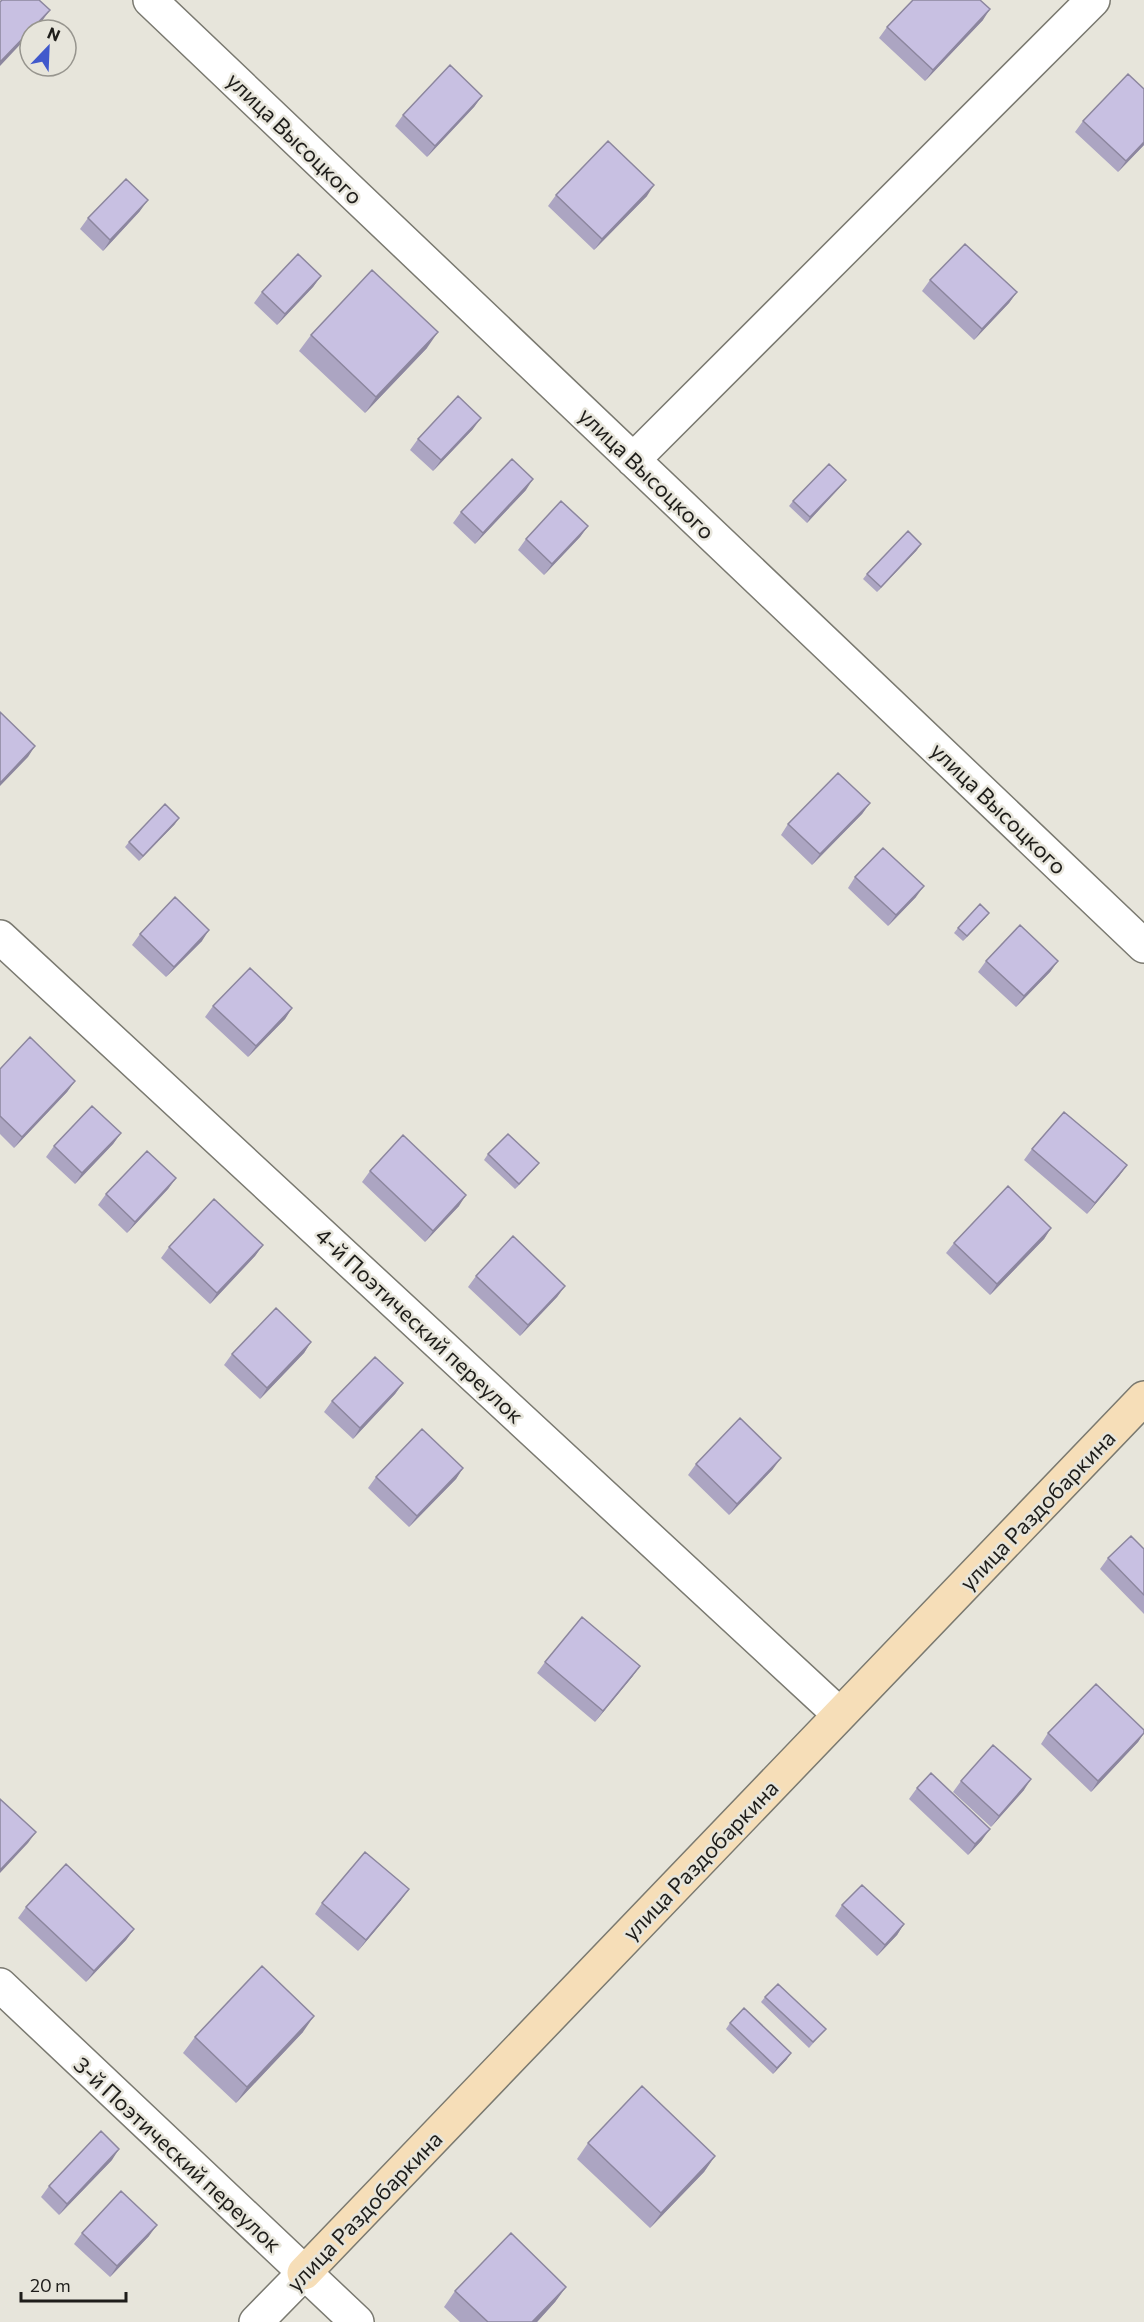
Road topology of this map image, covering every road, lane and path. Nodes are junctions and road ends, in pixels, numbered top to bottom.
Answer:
1 (150, 0) edge
2 (1093, 0) edge
3 (633, 460) junction
4 (0, 936) edge
5 (1144, 946) edge
6 (1144, 1398) edge
7 (839, 1714) junction
8 (0, 1985) edge
9 (304, 2273) junction
10 (256, 2322) edge
11 (357, 2322) edge

1 - 3 street, улица Высоцкого
2 - 3 street
3 - 5 street, улица Высоцкого
4 - 7 street, 4-й Поэтический переулок
6 - 7 street, улица Раздобаркина
7 - 9 street, улица Раздобаркина
8 - 9 street, 3-й Поэтический переулок
9 - 10 street, улица Раздобаркина
9 - 11 street, 3-й Поэтический переулок

